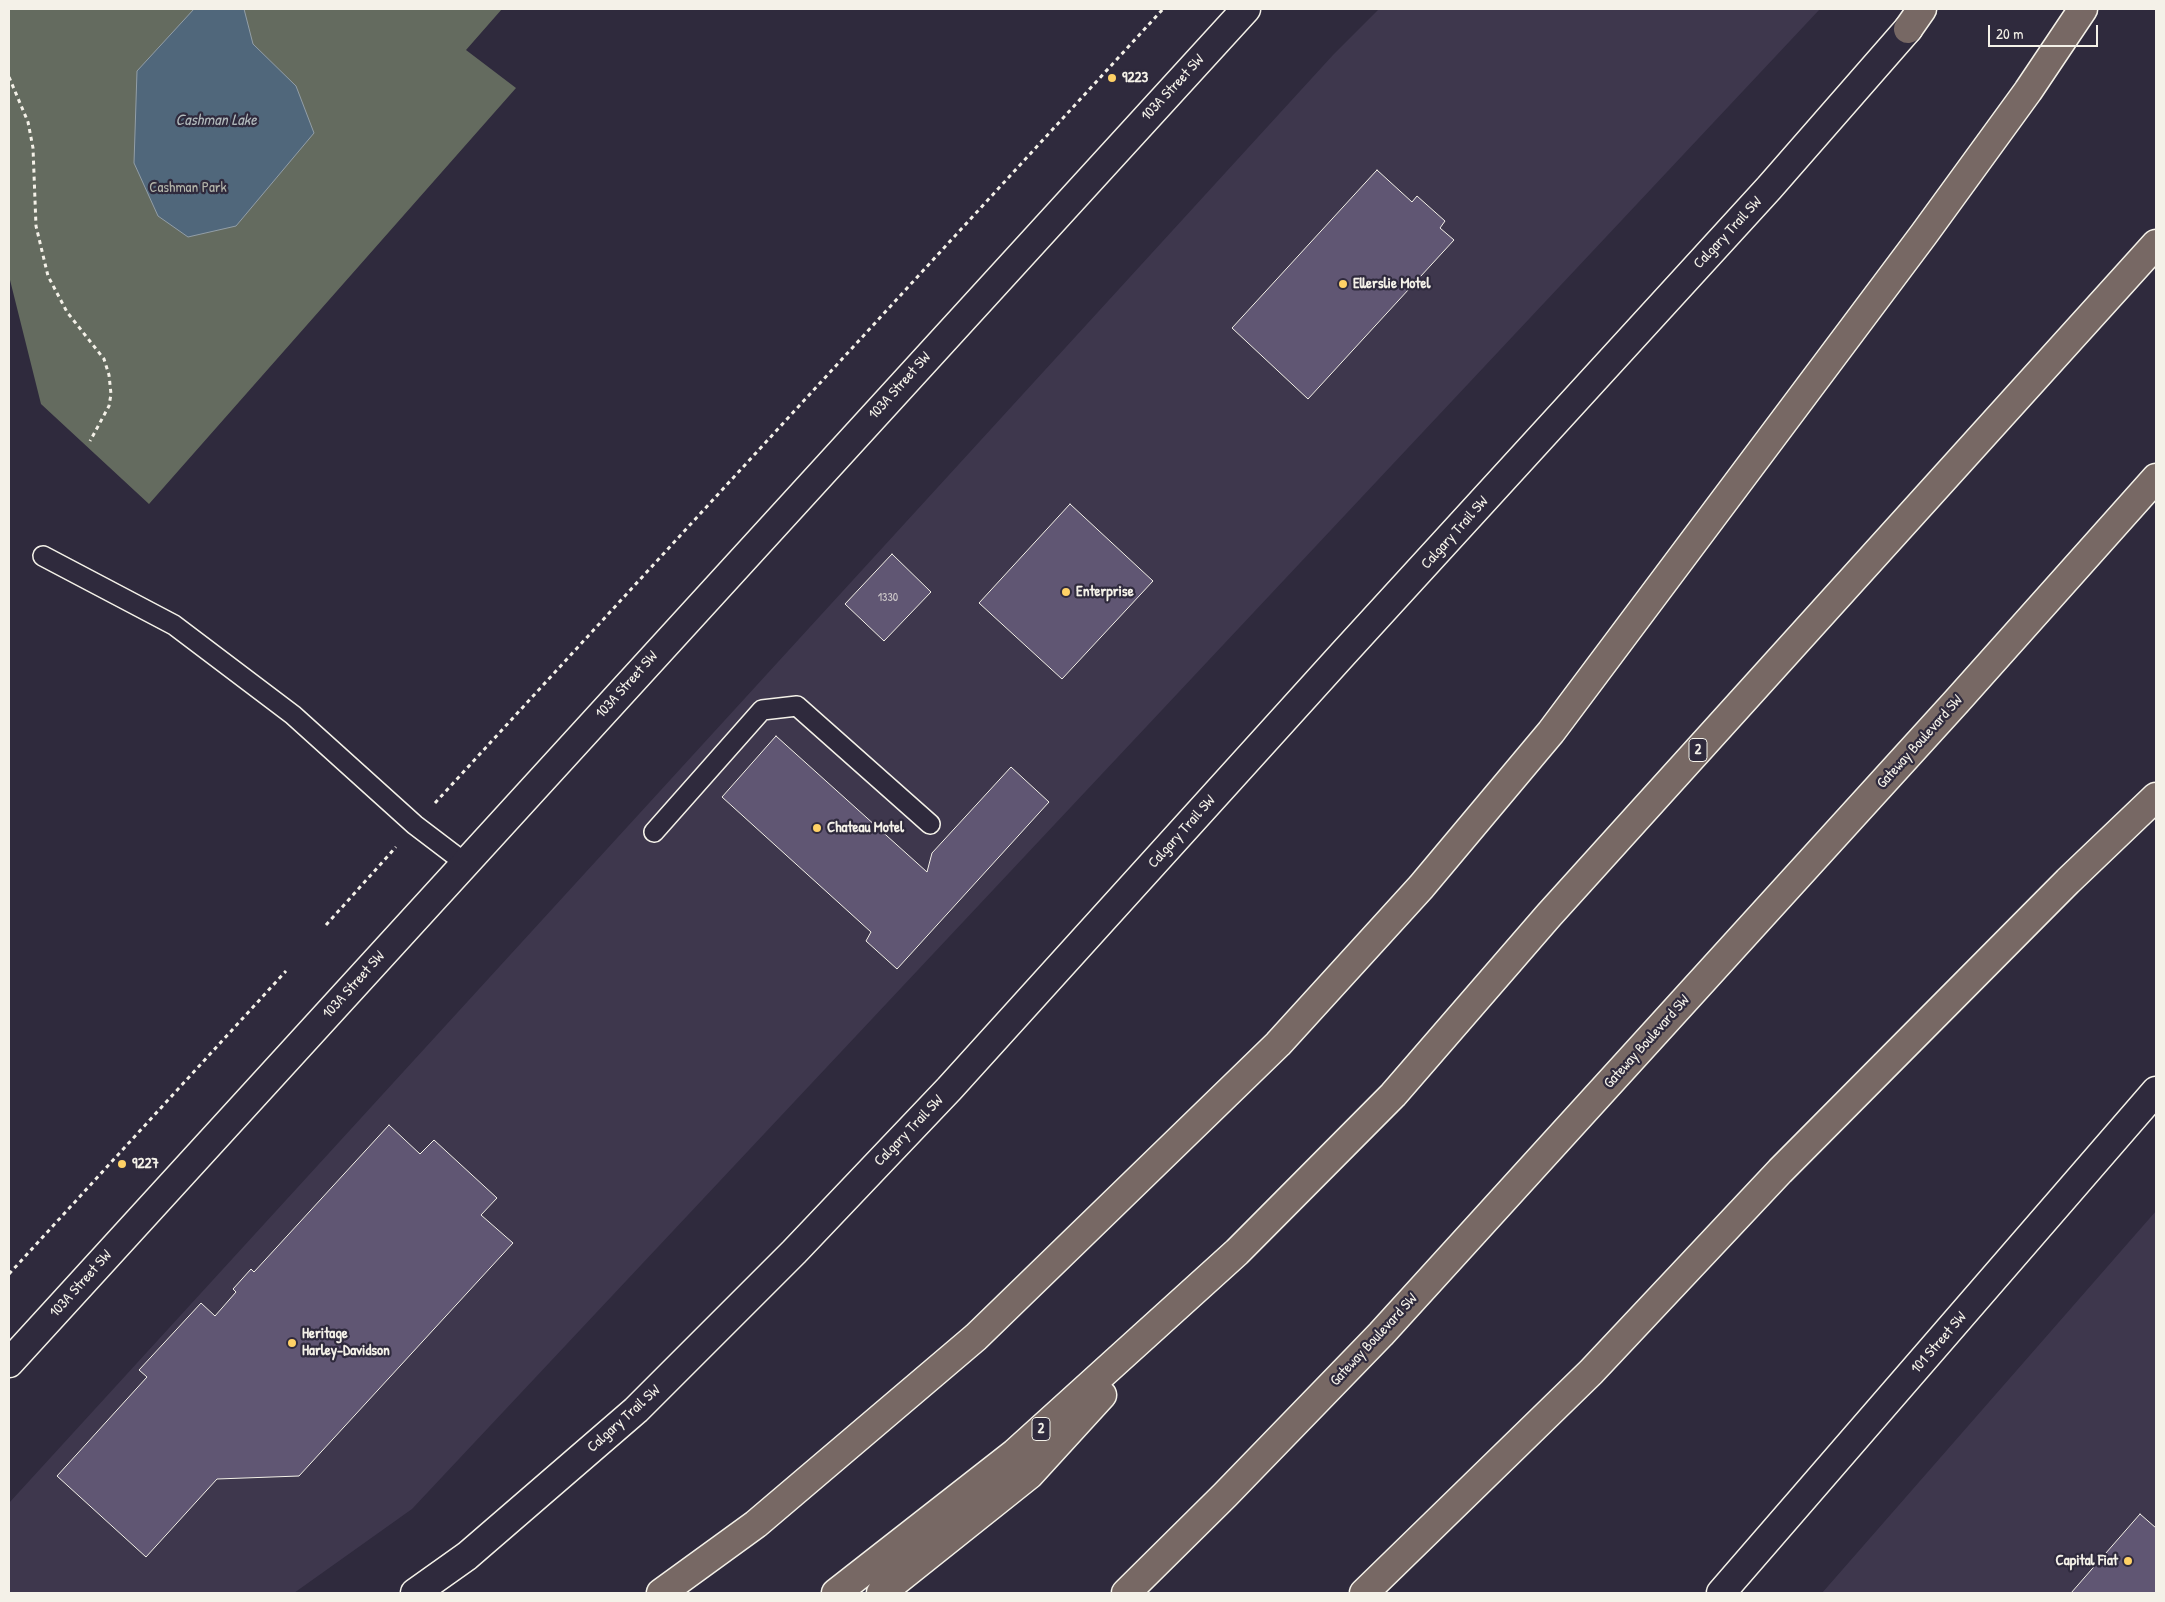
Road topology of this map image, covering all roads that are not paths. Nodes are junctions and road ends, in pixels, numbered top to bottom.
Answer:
1 (1246, 9) edge
2 (2083, 9) edge
3 (1915, 19) edge
4 (2156, 244) edge
5 (2156, 478) edge
6 (43, 556) dead end
7 (2156, 797) edge
8 (930, 824) dead end
9 (654, 832) dead end
10 (464, 864) junction
11 (2156, 1091) edge
12 (1237, 1252) junction
13 (9, 1363) edge
14 (414, 1593) edge
15 (661, 1593) edge
16 (836, 1593) edge
17 (881, 1593) edge
18 (1126, 1593) edge
19 (1364, 1593) edge
20 (1721, 1593) edge

1 - 10 street, 103A Street SW
2 - 15 highway
3 - 14 street, Calgary Trail SW
4 - 12 highway, 2
5 - 18 highway, Gateway Boulevard SW
6 - 10 lane
7 - 19 highway
8 - 9 lane
10 - 13 street, 103A Street SW
11 - 20 street, 101 Street SW
12 - 16 highway, 2
12 - 17 highway

